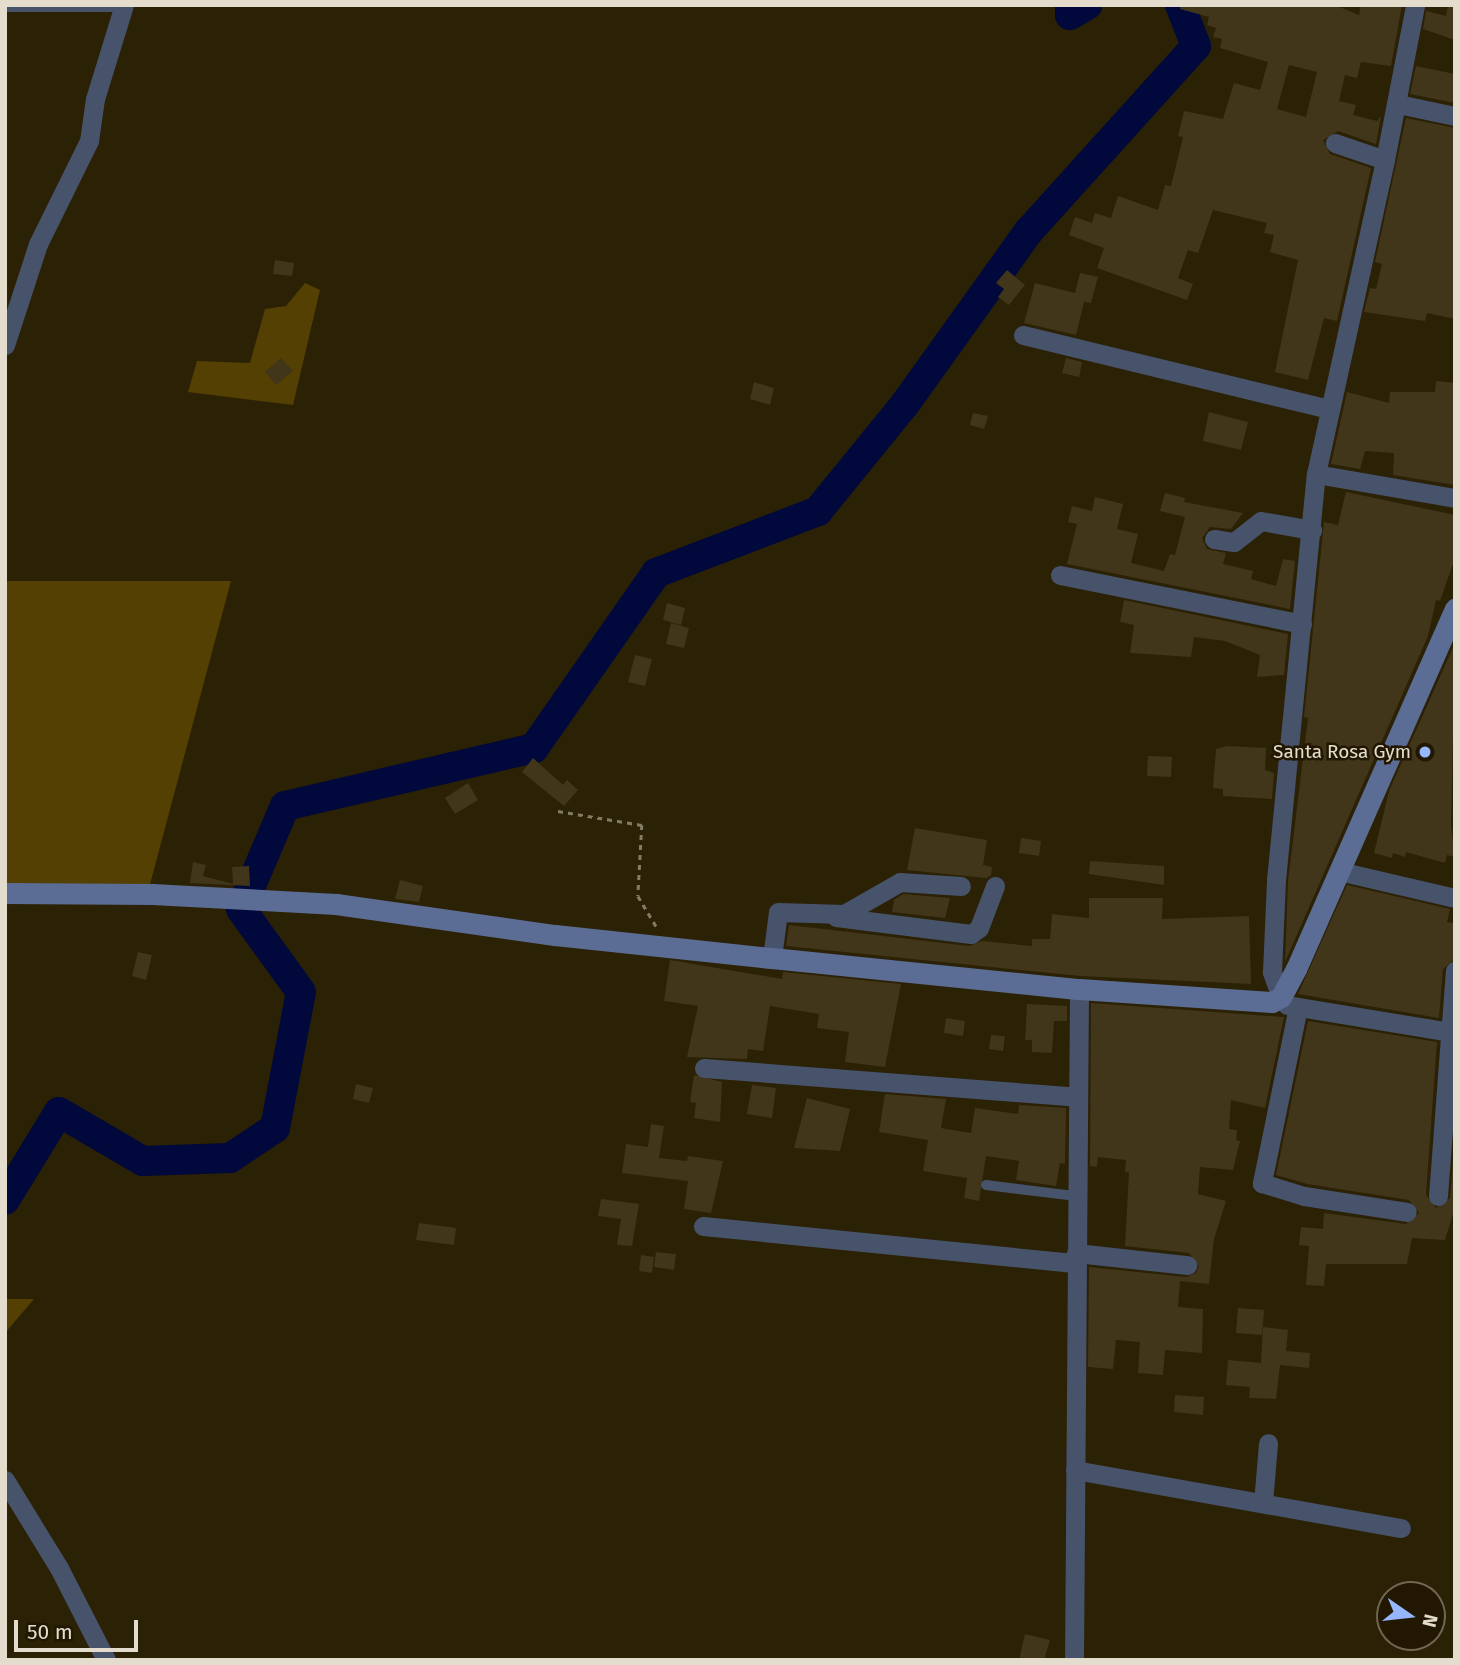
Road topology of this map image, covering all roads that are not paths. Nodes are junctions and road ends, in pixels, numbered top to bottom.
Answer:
1 (1415, 5) edge
2 (124, 6) edge
3 (5, 7) edge
4 (1398, 104) junction
5 (1455, 116) edge
6 (1335, 143) dead end
7 (1385, 160) junction
8 (1023, 335) dead end
9 (5, 345) edge
10 (1330, 409) junction
11 (1316, 474) junction
12 (1455, 498) edge
13 (1312, 530) junction
14 (1214, 539) dead end
15 (1060, 575) dead end
16 (1455, 608) edge
17 (1301, 624) junction
18 (1339, 871) junction
19 (961, 886) dead end
20 (995, 886) dead end
21 (5, 893) edge
22 (1455, 898) edge
23 (831, 916) junction
24 (772, 958) junction
25 (1455, 971) edge
26 (1079, 989) junction
27 (1283, 1002) junction
28 (1450, 1032) junction
29 (704, 1068) dead end
30 (1450, 1096) edge
31 (1077, 1097) junction
32 (986, 1185) dead end
33 (1076, 1196) junction
34 (1438, 1196) dead end
35 (1407, 1212) dead end
36 (703, 1226) dead end
37 (1076, 1258) junction
38 (1187, 1265) dead end
39 (1268, 1443) dead end
40 (1075, 1470) junction
41 (5, 1480) edge
42 (1263, 1503) junction
43 (1401, 1528) dead end
44 (106, 1660) edge
45 (1074, 1660) edge

1 - 4 street
2 - 3 lane
2 - 9 street
4 - 5 street
4 - 7 street
6 - 7 street
7 - 10 street
8 - 10 street
10 - 11 street
11 - 12 street
11 - 13 street
13 - 14 street
13 - 17 street
15 - 17 street
16 - 18 street
17 - 27 street
18 - 22 street
18 - 27 street
19 - 23 street
20 - 23 street
21 - 24 street
23 - 24 street
24 - 26 street
25 - 28 street
26 - 27 street
26 - 31 street
27 - 28 street
27 - 35 street
28 - 30 street
29 - 31 street
30 - 34 street
31 - 33 street
32 - 33 lane
33 - 37 street
36 - 37 street
37 - 38 street
37 - 40 street
39 - 42 street
40 - 42 street
40 - 45 street
41 - 44 street
42 - 43 street

